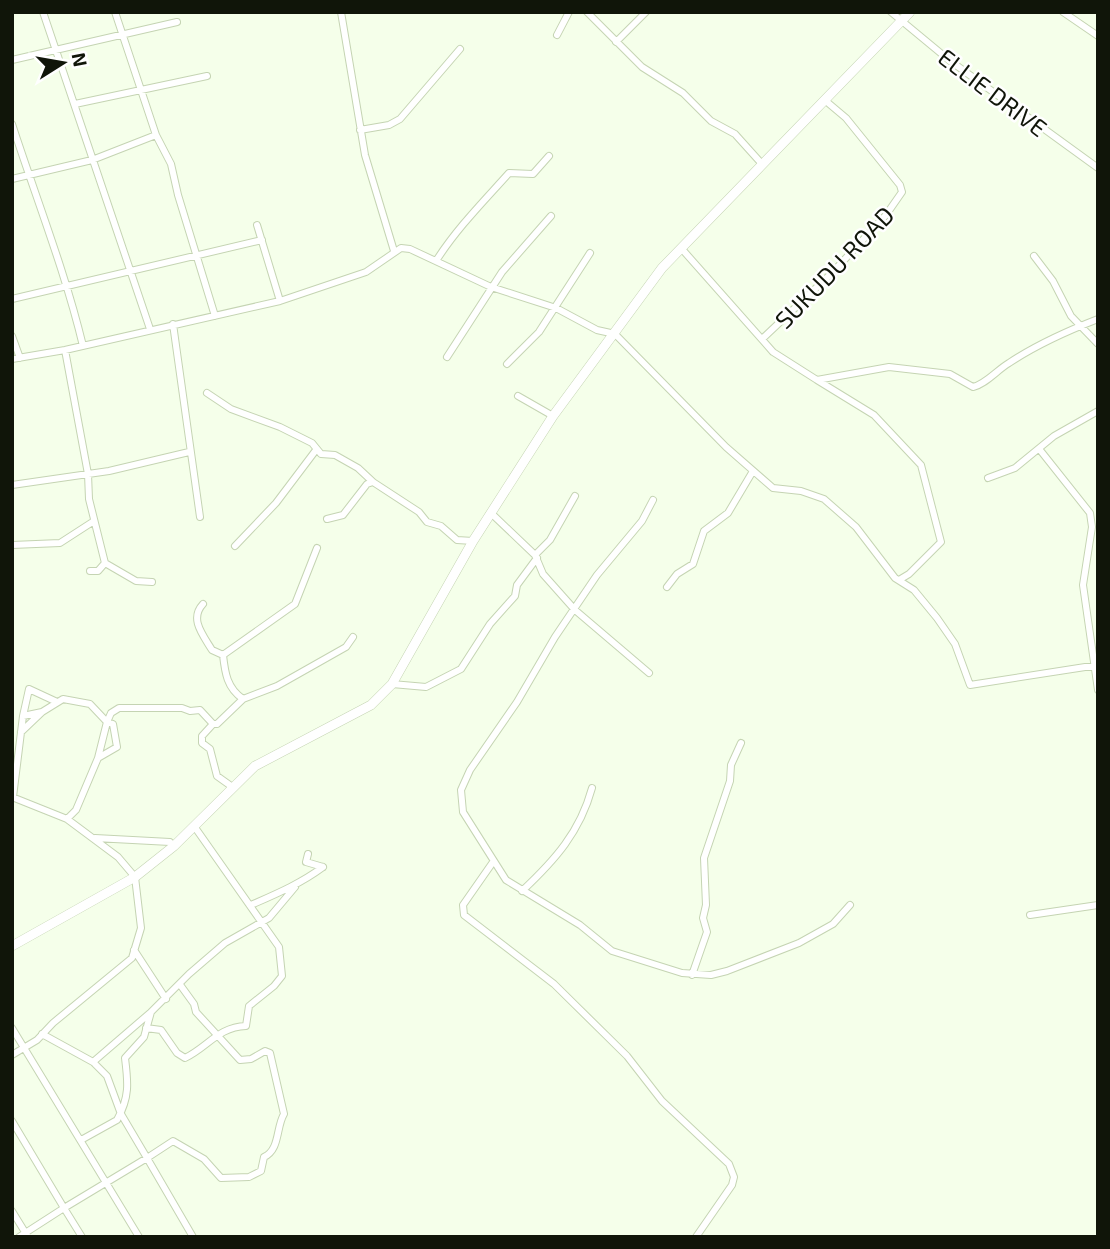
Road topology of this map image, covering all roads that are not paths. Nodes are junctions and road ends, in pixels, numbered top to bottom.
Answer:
1 (43, 12) edge
2 (115, 12) edge
3 (341, 12) edge
4 (569, 12) edge
5 (587, 12) edge
6 (646, 12) edge
7 (891, 12) edge
8 (910, 12) edge
9 (1063, 12) edge
10 (901, 21) junction
11 (177, 22) dead end
12 (122, 34) junction
13 (557, 35) dead end
14 (1098, 36) edge
15 (616, 42) junction
16 (460, 49) dead end
17 (55, 51) junction
18 (12, 60) edge
19 (207, 76) dead end
20 (141, 90) junction
21 (827, 102) junction
22 (75, 104) junction
23 (12, 124) edge
24 (360, 130) junction
25 (156, 135) junction
26 (549, 156) dead end
27 (93, 160) junction
28 (762, 164) junction
29 (1098, 168) edge
30 (29, 174) junction
31 (12, 179) edge
32 (551, 216) dead end
33 (257, 225) dead end
34 (262, 240) junction
35 (681, 248) junction
36 (394, 251) junction
37 (590, 253) dead end
38 (197, 255) junction
39 (1034, 256) dead end
40 (436, 261) junction
41 (130, 273) junction
42 (69, 285) junction
43 (491, 287) junction
44 (12, 299) edge
45 (280, 301) junction
46 (556, 307) junction
47 (215, 316) junction
48 (1098, 319) edge
49 (173, 324) junction
50 (1083, 325) junction
51 (150, 329) junction
52 (597, 330) junction
53 (615, 334) junction
54 (12, 336) edge
55 (762, 339) junction
56 (606, 344) junction
57 (1098, 344) edge
58 (83, 346) junction
59 (65, 351) junction
60 (447, 357) dead end
61 (16, 358) edge
62 (508, 364) dead end
63 (817, 380) junction
64 (207, 393) dead end
65 (518, 396) dead end
66 (1098, 411) edge
67 (553, 416) junction
68 (316, 450) junction
69 (1040, 450) junction
70 (189, 452) junction
71 (753, 471) junction
72 (88, 474) junction
73 (988, 478) dead end
74 (373, 482) junction
75 (12, 485) edge
76 (575, 496) dead end
77 (653, 500) dead end
78 (492, 514) junction
79 (200, 517) dead end
80 (327, 519) dead end
81 (94, 522) junction
82 (473, 541) junction
83 (12, 545) edge
84 (235, 546) dead end
85 (317, 548) dead end
86 (536, 557) junction
87 (105, 563) junction
88 (90, 571) dead end
89 (899, 580) junction
90 (152, 582) dead end
91 (667, 587) dead end
92 (203, 604) dead end
93 (575, 610) junction
94 (353, 636) dead end
95 (223, 655) junction
96 (1095, 665) edge
97 (649, 673) dead end
98 (392, 684) junction
99 (1098, 690) edge
100 (243, 699) junction
101 (57, 702) junction
102 (42, 712) junction
103 (23, 716) junction
104 (107, 722) junction
105 (213, 724) junction
106 (21, 732) junction
107 (741, 744) dead end
108 (98, 758) junction
109 (231, 786) junction
110 (592, 788) dead end
111 (13, 797) edge
112 (67, 819) junction
113 (194, 826) junction
114 (95, 838) junction
115 (174, 846) junction
116 (308, 854) dead end
117 (493, 863) junction
118 (135, 877) junction
119 (295, 887) junction
120 (522, 891) junction
121 (251, 905) junction
122 (850, 905) dead end
123 (1098, 905) edge
124 (1030, 915) dead end
125 (263, 922) junction
126 (12, 946) edge
127 (134, 950) junction
128 (692, 975) junction
129 (181, 986) junction
130 (166, 999) junction
131 (151, 1012) junction
132 (12, 1028) edge
133 (146, 1028) junction
134 (42, 1034) junction
135 (215, 1034) junction
136 (25, 1048) junction
137 (12, 1055) edge
138 (93, 1062) junction
139 (121, 1114) junction
140 (12, 1121) edge
141 (81, 1140) junction
142 (147, 1158) junction
143 (107, 1183) junction
144 (64, 1208) junction
145 (12, 1211) edge
146 (24, 1235) edge
147 (82, 1237) edge
148 (139, 1237) edge
149 (193, 1237) edge
150 (696, 1237) edge

1 - 17 street
2 - 12 street
3 - 24 street
4 - 13 street
5 - 15 street
6 - 15 street
7 - 10 street, ELLIE DRIVE
8 - 10 main road
9 - 14 street
10 - 21 main road
10 - 29 street, ELLIE DRIVE
11 - 12 street
12 - 17 street
12 - 20 street
15 - 28 street
16 - 24 street
17 - 18 street
17 - 22 street
19 - 20 street
20 - 22 street
20 - 25 street
21 - 28 main road
21 - 55 street, SUKUDU ROAD
22 - 27 street
23 - 30 street
24 - 36 street
25 - 27 street
25 - 38 street
26 - 40 street
27 - 30 street
27 - 41 street
28 - 35 main road
30 - 31 street
30 - 42 street
32 - 43 street
33 - 34 street
34 - 38 street
34 - 45 street
35 - 53 main road
35 - 55 street
36 - 40 street
36 - 45 street
37 - 46 street
38 - 41 street
38 - 47 street
39 - 50 street
40 - 43 street
41 - 42 street
41 - 51 street
42 - 44 street
42 - 58 street
43 - 46 street
43 - 60 street
45 - 47 street
46 - 52 street
46 - 62 street
47 - 49 street
48 - 50 street
49 - 51 street
49 - 70 street
50 - 57 street
50 - 63 street
51 - 58 street
52 - 53 street
52 - 56 street
53 - 56 main road
53 - 71 street
54 - 61 street
55 - 63 street
56 - 67 main road
58 - 59 street
59 - 61 street
59 - 72 street
63 - 89 street
64 - 68 street
65 - 67 street
66 - 69 street
67 - 78 main road
68 - 74 street
68 - 84 street
69 - 73 street
69 - 96 street
70 - 72 street
70 - 79 street
71 - 89 street
71 - 91 street
72 - 75 street
72 - 81 street
74 - 80 street
74 - 82 street
76 - 86 street
77 - 93 street
78 - 82 main road
78 - 86 street
81 - 83 street
81 - 87 street
82 - 98 main road
85 - 95 street
86 - 93 street
86 - 98 street
87 - 88 street
87 - 90 street
89 - 96 street
92 - 95 street
93 - 97 street
93 - 117 street
94 - 100 street
95 - 100 street
96 - 99 street
98 - 109 main road
100 - 105 street
101 - 102 street
101 - 103 street
101 - 104 street
102 - 103 street
102 - 106 street
103 - 106 street
104 - 105 street
104 - 108 street
104 - 108 street
105 - 109 street
106 - 111 street
107 - 128 street
108 - 112 street
109 - 113 main road
110 - 120 street
111 - 112 street
112 - 114 street
113 - 115 main road
113 - 121 street
114 - 115 street
114 - 118 street
115 - 118 main road
116 - 119 street
117 - 120 street
117 - 150 street
118 - 126 main road
118 - 127 street
119 - 121 street
119 - 125 street
120 - 128 street
121 - 125 street
122 - 128 street
123 - 124 street
125 - 129 street
125 - 135 street
127 - 130 street
127 - 134 street
129 - 130 street
129 - 135 street
130 - 131 street
131 - 133 street
131 - 138 street
132 - 136 street
133 - 135 street
133 - 139 street
134 - 136 street
134 - 138 street
135 - 142 street
136 - 137 street
136 - 141 street
138 - 139 street
139 - 141 street
139 - 142 street
140 - 144 street
141 - 143 street
142 - 143 street
142 - 149 street
143 - 144 street
143 - 148 street
144 - 146 street
144 - 147 street
145 - 146 street

